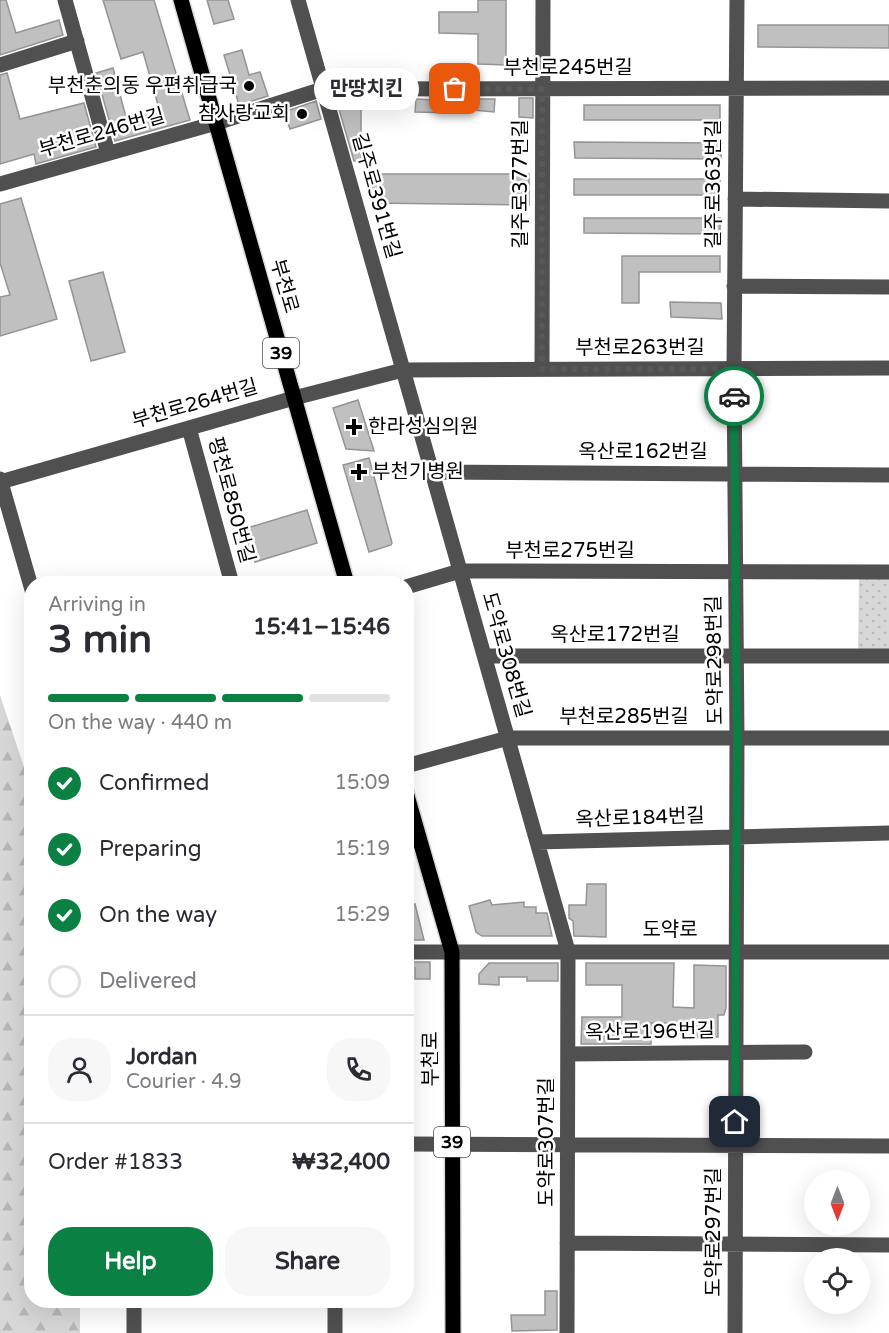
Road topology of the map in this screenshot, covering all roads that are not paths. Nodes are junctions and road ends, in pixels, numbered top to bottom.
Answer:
1 (65, 0) edge
2 (181, 0) edge
3 (298, 0) edge
4 (543, 0) edge
5 (737, 0) edge
6 (76, 41) junction
7 (0, 65) edge
8 (736, 88) junction
9 (889, 88) edge
10 (323, 89) junction
11 (542, 89) junction
12 (216, 123) junction
13 (108, 153) junction
14 (0, 184) edge
15 (735, 199) junction
16 (889, 201) edge
17 (734, 286) junction
18 (889, 287) edge
19 (889, 368) edge
20 (542, 369) junction
21 (734, 369) junction
22 (403, 370) junction
23 (294, 398) junction
24 (189, 428) junction
25 (432, 472) junction
26 (736, 474) junction
27 (889, 475) edge
28 (0, 481) edge
29 (460, 571) junction
30 (735, 572) junction
31 (889, 572) edge
32 (28, 576) edge
33 (230, 576) edge
34 (345, 576) edge
35 (414, 585) edge
36 (485, 656) junction
37 (736, 656) junction
38 (889, 656) edge
39 (508, 738) junction
40 (737, 738) junction
41 (889, 738) edge
42 (414, 764) edge
43 (414, 820) edge
44 (889, 833) edge
45 (736, 836) junction
46 (537, 842) junction
47 (568, 951) junction
48 (414, 952) edge
49 (452, 952) junction
50 (737, 952) junction
51 (889, 952) edge
52 (735, 1052) junction
53 (805, 1052) dead end
54 (568, 1054) junction
55 (414, 1144) edge
56 (452, 1144) junction
57 (568, 1144) junction
58 (735, 1145) junction
59 (889, 1146) edge
60 (567, 1244) junction
61 (735, 1245) junction
62 (889, 1245) edge
63 (134, 1308) edge
64 (335, 1308) edge
65 (134, 1333) edge
66 (335, 1333) edge
67 (453, 1333) edge
68 (567, 1333) edge
69 (735, 1333) edge

1 - 6 street
2 - 12 main road, 부천로 / 39
3 - 10 street, 길주로391번길
4 - 11 street, 길주로377번길
5 - 8 street, 길주로363번길
6 - 7 street
6 - 13 street
8 - 9 street, 부천로245번길
8 - 11 street, 부천로245번길
8 - 15 street, 길주로363번길
10 - 11 street, 부천로245번길
10 - 12 street, 부천로245번길
10 - 22 street, 길주로391번길
11 - 20 street, 길주로377번길
12 - 13 street, 부천로246번길
12 - 23 main road, 부천로 / 39
13 - 14 street, 부천로246번길
15 - 16 street
15 - 17 street, 길주로363번길
17 - 18 street
17 - 21 street, 길주로363번길
19 - 21 street, 부천로263번길
20 - 21 street, 부천로263번길
20 - 22 street, 부천로263번길
21 - 26 street, 도약로298번길
22 - 23 street, 부천로264번길
22 - 25 street, 도약로308번길
23 - 24 street, 부천로264번길
23 - 34 main road, 부천로 / 39
24 - 28 street, 부천로264번길
24 - 33 street, 평천로850번길
25 - 26 street, 옥산로162번길
25 - 29 street, 도약로308번길
26 - 27 street, 옥산로162번길
26 - 30 street, 도약로298번길
28 - 32 street
29 - 30 street, 부천로275번길
29 - 35 street, 부천로275번길
29 - 36 street, 도약로308번길
30 - 31 street, 부천로275번길
30 - 37 street, 도약로298번길
36 - 37 street, 옥산로172번길
36 - 39 street, 도약로308번길
37 - 38 street, 옥산로172번길
37 - 40 street, 도약로298번길
39 - 40 street, 부천로285번길
39 - 42 street, 부천로285번길
39 - 46 street, 도약로308번길
40 - 41 street, 부천로285번길
40 - 45 street, 도약로298번길
43 - 49 main road, 부천로 / 39
44 - 45 street, 옥산로184번길
45 - 46 street, 옥산로184번길
45 - 50 street, 도약로298번길
46 - 47 street, 도약로308번길
47 - 49 street, 도약로
47 - 50 street, 도약로
47 - 54 street, 도약로307번길
48 - 49 street, 도약로
49 - 56 main road, 부천로 / 39
50 - 51 street, 도약로
50 - 52 street, 도약로297번길
52 - 53 street, 옥산로196번길
52 - 54 street, 옥산로196번길
52 - 58 street, 도약로297번길
54 - 57 street, 도약로307번길
55 - 56 street
56 - 57 street
56 - 67 main road, 부천로 / 39
57 - 58 street
57 - 60 street, 도약로307번길
58 - 59 street
58 - 61 street, 도약로297번길
60 - 61 street
60 - 68 street, 도약로307번길
61 - 62 street
61 - 69 street, 도약로297번길
63 - 65 street
64 - 66 street

